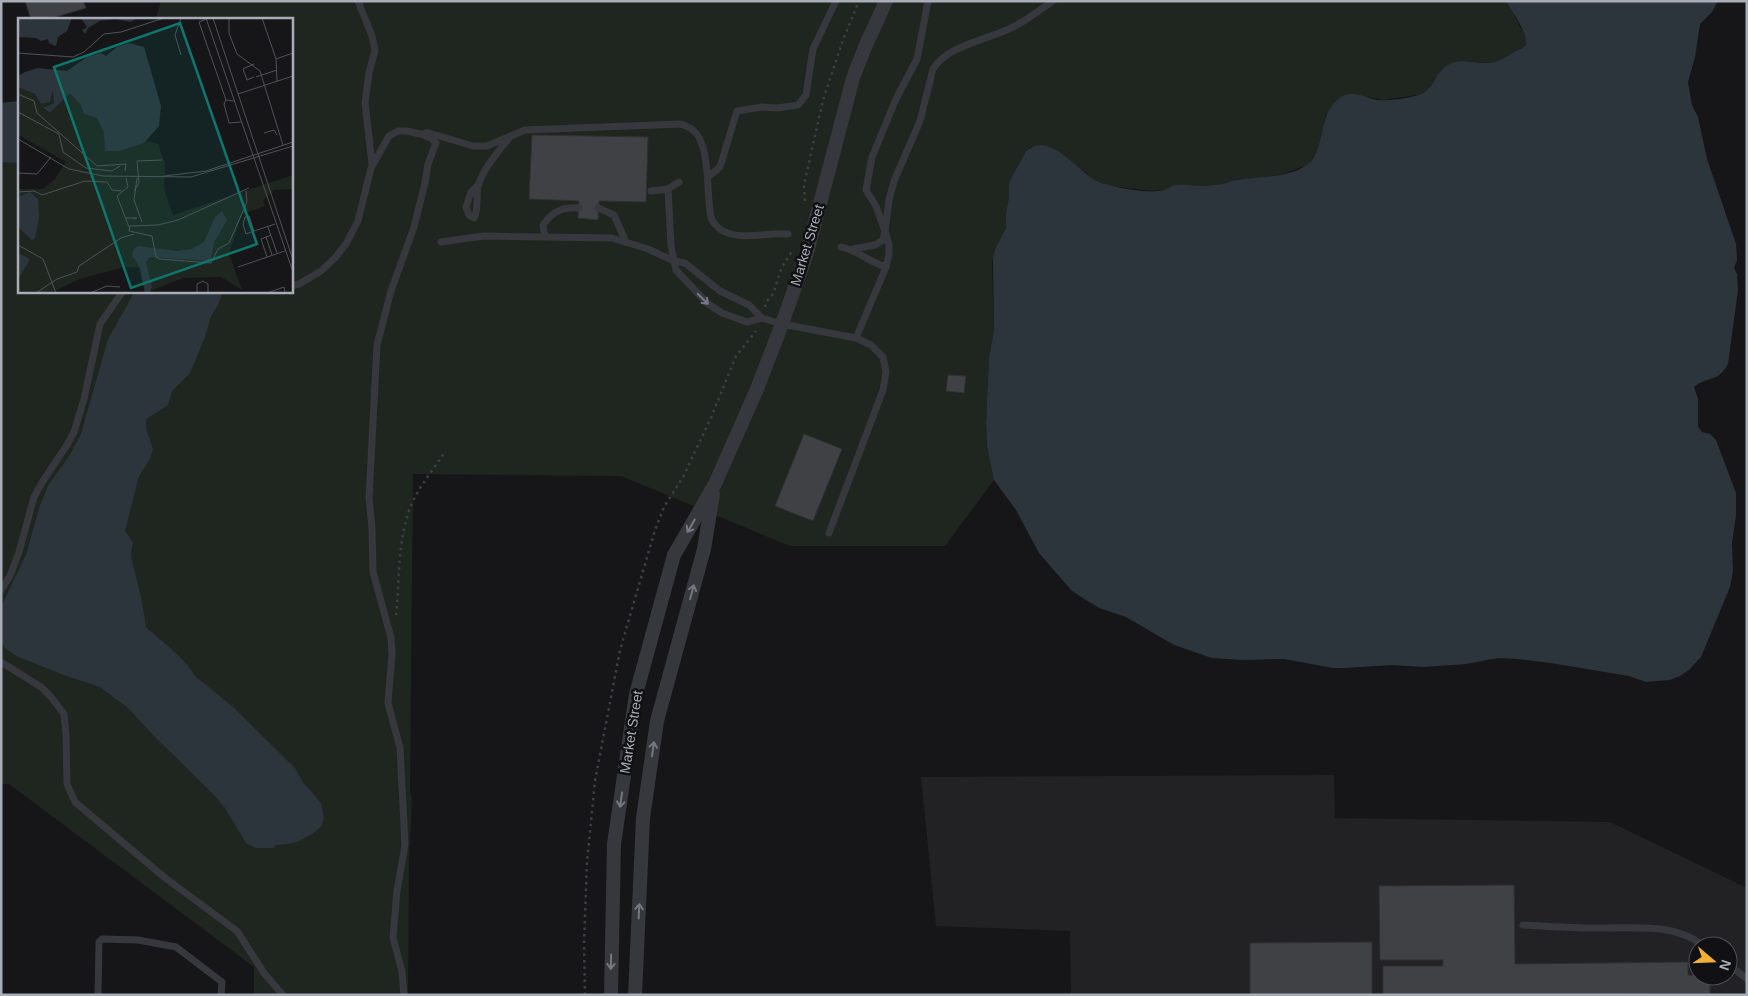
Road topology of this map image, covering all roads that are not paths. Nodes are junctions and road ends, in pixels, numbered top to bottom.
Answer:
1 (358, 1) edge
2 (836, 1) edge
3 (886, 1) edge
4 (928, 1) edge
5 (1053, 1) edge
6 (421, 134) junction
7 (509, 138) junction
8 (371, 168) junction
9 (708, 177) junction
10 (679, 182) dead end
11 (479, 184) dead end
12 (668, 189) junction
13 (651, 191) dead end
14 (579, 208) dead end
15 (598, 208) dead end
16 (885, 231) junction
17 (788, 234) dead end
18 (545, 237) junction
19 (441, 242) dead end
20 (626, 242) junction
21 (841, 247) dead end
22 (853, 250) junction
23 (674, 261) junction
24 (886, 268) junction
25 (292, 286) edge
26 (122, 292) edge
27 (762, 318) junction
28 (782, 324) junction
29 (856, 338) junction
30 (715, 484) junction
31 (829, 533) dead end
32 (1, 590) edge
33 (1, 662) edge
34 (1523, 925) dead end
35 (1688, 937) edge
36 (98, 995) edge
37 (222, 995) edge
38 (283, 995) edge
39 (404, 995) edge
40 (611, 995) edge
41 (635, 995) edge

1 - 8 lane
2 - 9 lane
3 - 28 street, Market Street
4 - 16 lane
5 - 16 lane
6 - 7 lane
6 - 8 lane
6 - 39 lane
7 - 9 lane
7 - 11 lane
8 - 25 lane
9 - 17 lane
10 - 12 lane
12 - 13 lane
12 - 23 lane
14 - 18 lane
15 - 20 lane
16 - 22 lane
16 - 24 lane
18 - 19 lane
18 - 20 lane
20 - 23 lane
21 - 22 lane
22 - 24 lane
23 - 27 lane
23 -> 27 lane
24 - 29 lane
26 - 32 lane
27 - 28 lane
28 - 29 lane
28 - 30 street, Market Street
29 - 31 lane
30 -> 40 street, Market Street
41 -> 30 street, Market Street
33 - 38 lane
34 - 35 lane
36 - 37 lane

